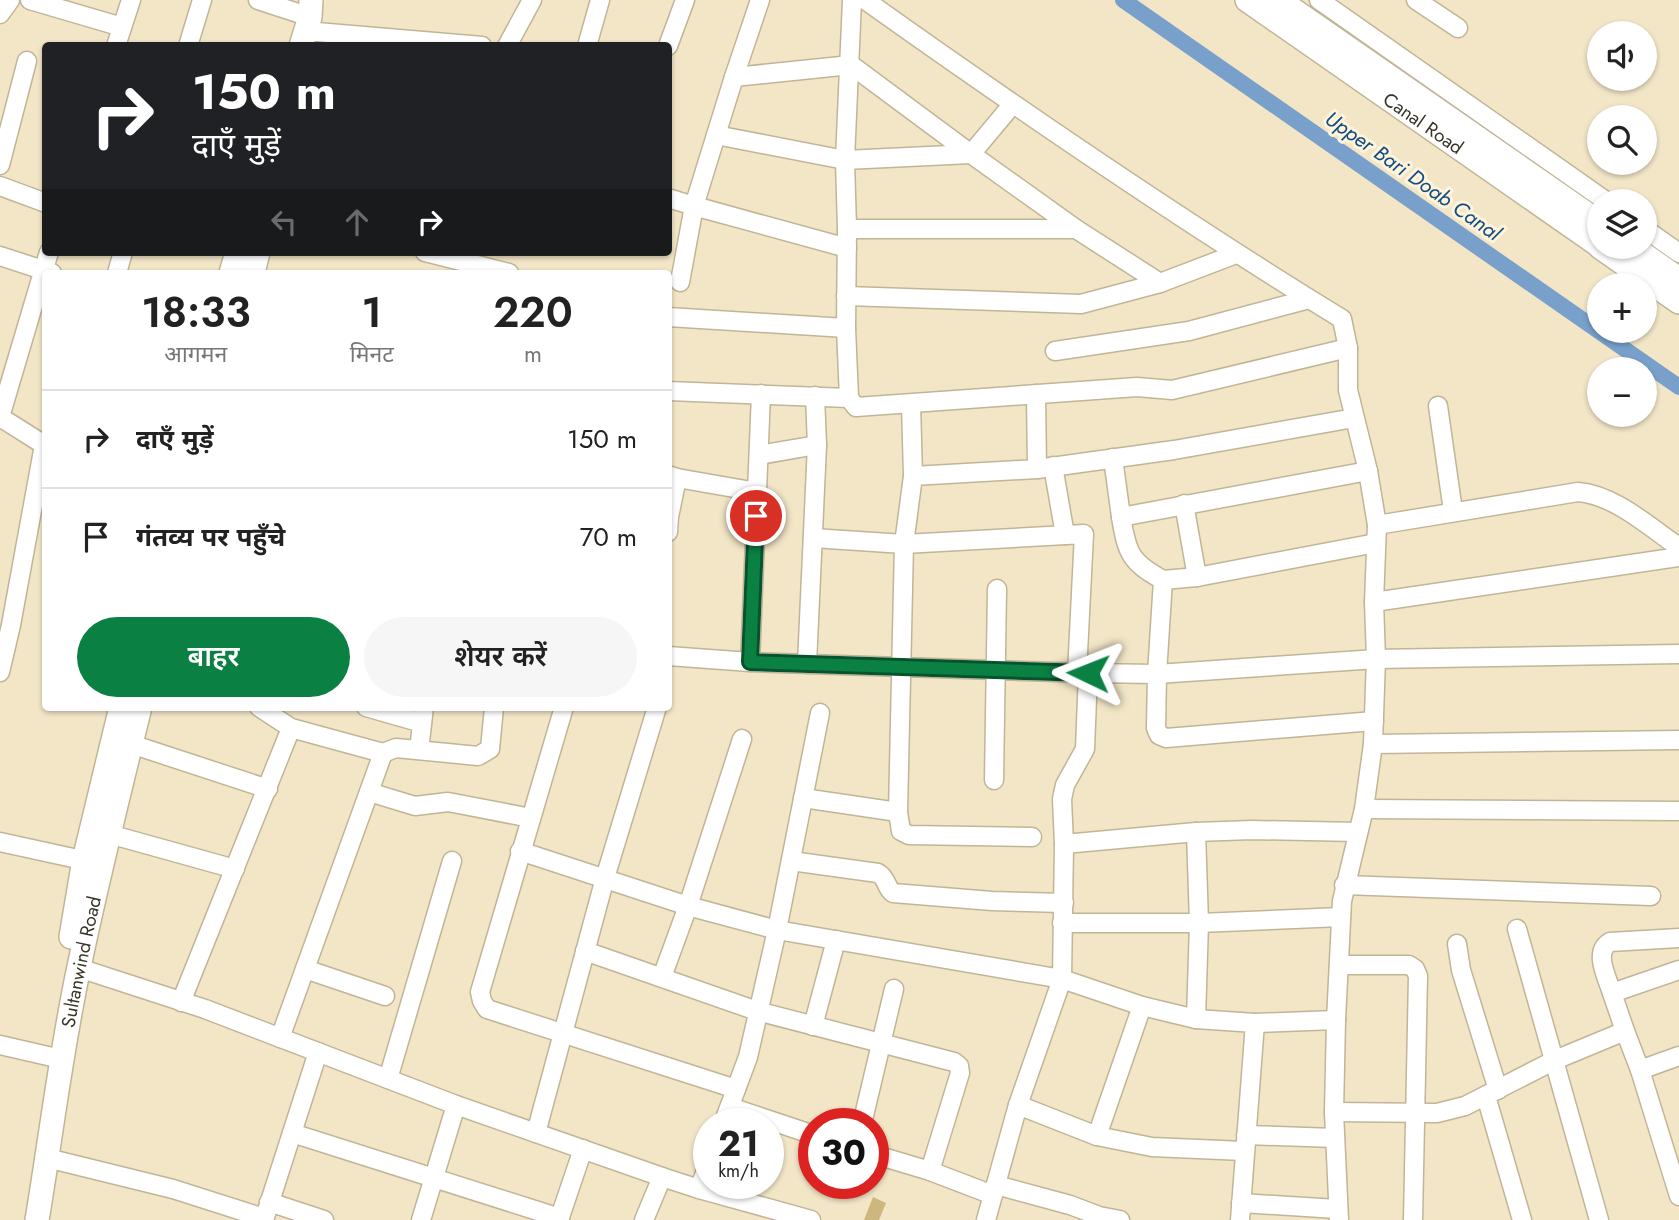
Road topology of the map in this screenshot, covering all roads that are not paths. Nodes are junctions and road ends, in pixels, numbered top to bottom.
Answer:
1 (10, 0) edge
2 (30, 0) edge
3 (131, 0) edge
4 (202, 0) edge
5 (258, 0) edge
6 (532, 0) edge
7 (600, 0) edge
8 (685, 0) edge
9 (760, 0) edge
10 (852, 0) edge
11 (865, 0) edge
12 (1247, 0) edge
13 (1279, 0) edge
14 (1319, 0) edge
15 (1416, 0) edge
16 (0, 13) edge
17 (307, 23) edge
18 (122, 27) junction
19 (1458, 28) dead end
20 (117, 42) edge
21 (189, 42) edge
22 (426, 42) edge
23 (509, 42) edge
24 (588, 42) edge
25 (669, 42) edge
26 (27, 61) dead end
27 (851, 65) junction
28 (734, 77) junction
29 (1012, 105) junction
30 (6, 116) edge
31 (716, 135) junction
32 (971, 154) junction
33 (845, 160) junction
34 (0, 165) edge
35 (0, 186) edge
36 (1589, 189) edge
37 (672, 199) edge
38 (42, 201) edge
39 (694, 206) junction
40 (1587, 214) edge
41 (848, 229) junction
42 (1076, 229) junction
43 (1587, 237) edge
44 (1657, 237) edge
45 (847, 248) junction
46 (1679, 253) edge
47 (1236, 254) junction
48 (0, 256) edge
49 (451, 256) edge
50 (1618, 259) edge
51 (1650, 259) edge
52 (42, 270) edge
53 (499, 270) edge
54 (1679, 279) edge
55 (680, 282) dead end
56 (1160, 283) junction
57 (42, 290) edge
58 (846, 296) junction
59 (1309, 299) junction
60 (1679, 302) edge
61 (672, 317) edge
62 (846, 328) junction
63 (1348, 348) junction
64 (1055, 351) dead end
65 (672, 390) edge
66 (761, 394) junction
67 (1036, 394) junction
68 (816, 396) junction
69 (849, 398) junction
70 (911, 404) junction
71 (1438, 406) dead end
72 (0, 417) edge
73 (1354, 418) junction
74 (42, 443) edge
75 (817, 446) junction
76 (759, 455) junction
77 (1113, 458) junction
78 (42, 459) edge
79 (1045, 468) junction
80 (1368, 471) junction
81 (913, 475) junction
82 (673, 477) edge
83 (757, 492) junction
84 (1184, 504) junction
85 (1453, 511) junction
86 (1121, 517) junction
87 (1377, 534) junction
88 (1065, 535) junction
89 (813, 538) junction
90 (904, 544) junction
91 (1679, 547) edge
92 (1679, 557) edge
93 (1198, 578) junction
94 (1163, 580) junction
95 (997, 589) dead end
96 (1374, 602) junction
97 (6, 624) edge
98 (1679, 654) edge
99 (672, 656) edge
100 (1376, 659) junction
101 (750, 662) junction
102 (807, 664) junction
103 (902, 666) junction
104 (996, 670) junction
105 (0, 672) edge
106 (1083, 673) junction
107 (1157, 674) junction
108 (120, 711) edge
109 (139, 711) edge
110 (265, 711) edge
111 (394, 711) edge
112 (494, 711) edge
113 (563, 711) edge
114 (656, 711) edge
115 (820, 713) dead end
116 (423, 715) edge
117 (1374, 721) junction
118 (291, 728) junction
119 (742, 739) dead end
120 (1679, 740) edge
121 (131, 744) junction
122 (1373, 744) junction
123 (419, 750) junction
124 (383, 753) junction
125 (994, 780) dead end
126 (268, 789) junction
127 (369, 792) junction
128 (803, 798) junction
129 (1364, 808) junction
130 (1679, 811) edge
131 (898, 813) junction
132 (531, 817) junction
133 (1196, 832) junction
134 (1358, 832) junction
135 (109, 834) junction
136 (1032, 836) dead end
137 (0, 842) edge
138 (1064, 844) junction
139 (520, 851) junction
140 (791, 861) junction
141 (93, 862) junction
142 (452, 862) dead end
143 (235, 869) junction
144 (605, 878) junction
145 (1344, 885) junction
146 (1651, 896) dead end
147 (1064, 903) junction
148 (688, 906) junction
149 (1341, 917) junction
150 (1062, 923) junction
151 (1199, 923) junction
152 (1517, 929) dead end
153 (777, 930) junction
154 (1679, 938) edge
155 (836, 940) junction
156 (1457, 944) dead end
157 (585, 951) junction
158 (1339, 965) junction
159 (79, 968) junction
160 (305, 969) junction
161 (1679, 970) edge
162 (662, 977) junction
163 (1062, 979) junction
164 (894, 989) dead end
165 (1612, 993) junction
166 (385, 996) dead end
167 (181, 1002) junction
168 (1142, 1006) junction
169 (757, 1011) junction
170 (1196, 1019) junction
171 (1336, 1020) junction
172 (1255, 1023) junction
173 (813, 1026) junction
174 (1625, 1031) junction
175 (564, 1035) junction
176 (280, 1038) junction
177 (881, 1044) junction
178 (0, 1045) edge
179 (318, 1052) junction
180 (1679, 1056) edge
181 (56, 1058) junction
182 (1555, 1060) junction
183 (1640, 1070) junction
184 (388, 1079) junction
185 (736, 1089) junction
186 (1492, 1093) junction
187 (456, 1105) junction
188 (1018, 1105) junction
189 (729, 1108) edge
190 (866, 1108) edge
191 (1334, 1112) junction
192 (1415, 1112) junction
193 (292, 1133) junction
194 (536, 1133) junction
195 (1097, 1136) junction
196 (1335, 1138) junction
197 (1245, 1143) junction
198 (583, 1149) junction
199 (47, 1158) junction
200 (889, 1159) edge
201 (930, 1171) junction
202 (662, 1177) junction
203 (434, 1178) junction
204 (693, 1187) edge
205 (995, 1190) junction
206 (1679, 1196) edge
207 (735, 1199) edge
208 (1241, 1212) edge
209 (266, 1213) edge
210 (1338, 1214) edge
211 (560, 1219) edge
212 (23, 1220) edge
213 (37, 1220) edge
214 (324, 1220) edge
215 (421, 1220) edge
216 (644, 1220) edge
217 (811, 1220) edge
218 (986, 1220) edge
219 (1120, 1220) edge
220 (1413, 1220) edge
221 (1522, 1220) edge
222 (1599, 1220) edge

1 - 16 street
2 - 18 street
3 - 18 street
4 - 21 street
5 - 17 street
6 - 23 street
7 - 24 street
8 - 25 street
9 - 28 street
10 - 27 street
11 - 29 street
12 - 43 main road, Canal Road
13 - 40 main road, Canal Road
14 - 36 street
15 - 19 street
17 - 22 street
18 - 20 street
26 - 30 street
27 - 28 street
27 - 32 street
27 - 33 street
28 - 31 street
29 - 32 street
29 - 47 street
30 - 34 street
31 - 33 street
31 - 39 street
32 - 33 street
32 - 42 street
33 - 41 street
35 - 38 street
37 - 39 street
39 - 45 street
39 - 55 street
41 - 42 street
41 - 45 street
42 - 56 street
44 - 46 street
45 - 58 street
47 - 56 street
47 - 59 street
48 - 52 street
49 - 53 street
50 - 60 main road, Canal Road
51 - 54 main road
56 - 58 street
57 - 72 street
58 - 62 street
59 - 63 street
59 - 64 street
61 - 62 street
62 - 69 street
63 - 67 street
63 - 73 street
65 - 66 street
66 - 68 street
66 - 76 street
67 - 70 street
67 - 79 street
68 - 69 street
68 - 75 street
69 - 70 street
70 - 81 street
71 - 85 street
72 - 74 street
73 - 77 street
73 - 80 street
75 - 76 street
75 - 89 street
76 - 83 street
77 - 79 street
77 - 86 street
78 - 97 street
79 - 81 street
79 - 88 street
80 - 84 street
80 - 87 street
81 - 90 street
82 - 83 street
83 - 101 street
84 - 86 street
84 - 93 street
85 - 87 street
85 - 91 street
86 - 94 street
87 - 93 street
87 - 96 street
88 - 90 street
88 - 106 street
89 - 90 street
89 - 102 street
90 - 103 street
92 - 96 street
93 - 94 street
94 - 107 street
95 - 104 street
96 - 100 street
97 - 105 street
98 - 100 street
99 - 101 street
100 - 107 street
100 - 117 street
101 - 102 street
102 - 103 street
103 - 104 street
103 - 131 street
104 - 106 street
104 - 125 street
106 - 107 street
106 - 138 street
107 - 117 street
108 - 141 main road
109 - 121 main road, Sultanwind Road
110 - 118 street
111 - 116 street
112 - 123 street
113 - 132 street
114 - 144 street
115 - 128 street
116 - 123 street
117 - 122 street
118 - 124 street
118 - 126 street
119 - 148 street
120 - 122 street
121 - 126 street
121 - 135 main road, Sultanwind Road
122 - 129 street
123 - 124 street
124 - 127 street
126 - 143 street
127 - 132 street
127 - 160 street
128 - 131 street
128 - 140 street
129 - 130 street
129 - 134 street
131 - 136 street
132 - 139 street
133 - 134 street
133 - 138 street
133 - 151 street
134 - 145 street
135 - 141 main road, Sultanwind Road
135 - 143 street
137 - 141 street
138 - 147 street
139 - 144 street
139 - 175 street
140 - 147 street
140 - 153 street
141 - 159 main road, Sultanwind Road
141 - 181 main road
142 - 184 street
143 - 167 street
144 - 148 street
144 - 157 street
145 - 146 street
145 - 149 street
147 - 150 street
148 - 153 street
148 - 162 street
149 - 151 street
149 - 158 street
150 - 151 street
150 - 163 street
151 - 170 street
152 - 182 street
153 - 155 street
153 - 169 street
154 - 165 street
155 - 163 street
155 - 173 street
156 - 186 street
157 - 162 street
157 - 175 street
158 - 171 street
158 - 192 street
159 - 167 street
159 - 181 main road, Sultanwind Road
160 - 166 street
160 - 176 street
161 - 165 street
162 - 169 street
163 - 168 street
163 - 188 street
164 - 177 street
165 - 174 street
167 - 176 street
168 - 170 street
168 - 195 street
169 - 173 street
169 - 185 street
170 - 172 street
171 - 172 street
171 - 191 street
172 - 197 street
173 - 177 street
174 - 182 street
174 - 183 street
175 - 185 street
175 - 194 street
176 - 179 street
177 - 190 street
177 - 201 street
178 - 181 street
179 - 184 street
179 - 193 street
180 - 183 street
181 - 199 main road, Sultanwind Road
181 - 212 main road
182 - 186 street
182 - 222 street
183 - 206 street
184 - 187 street
185 - 189 street
186 - 192 street
186 - 221 street
187 - 194 street
187 - 203 street
188 - 195 street
188 - 205 street
191 - 192 street
191 - 196 street
192 - 220 street
193 - 203 street
193 - 209 street
194 - 198 street
195 - 197 street
196 - 197 street
196 - 210 street
197 - 208 street
198 - 202 street
198 - 211 street
199 - 209 street
199 - 213 main road, Sultanwind Road
200 - 201 street
201 - 205 street
202 - 204 street
202 - 216 street
203 - 211 street
203 - 215 street
205 - 218 street
205 - 219 street
207 - 217 street
208 - 210 street
209 - 214 street

